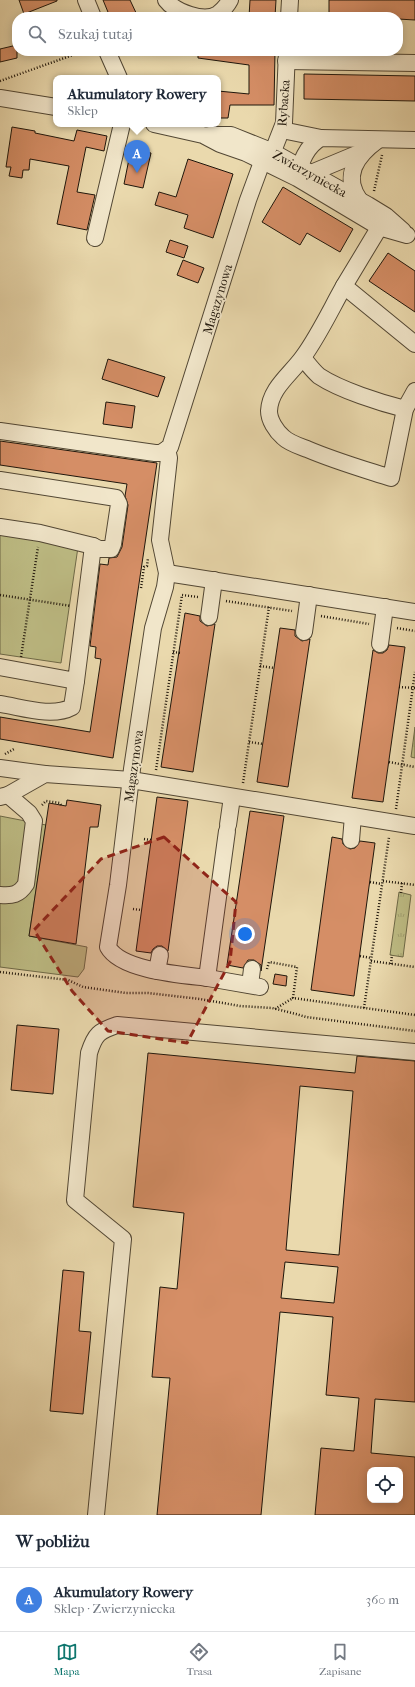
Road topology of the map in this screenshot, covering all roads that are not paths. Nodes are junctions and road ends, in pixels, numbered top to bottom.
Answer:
1 (86, 0) edge
2 (166, 0) edge
3 (230, 0) edge
4 (290, 0) edge
5 (91, 12) edge
6 (180, 12) edge
7 (220, 12) edge
8 (289, 12) edge
9 (109, 56) edge
10 (286, 56) edge
11 (415, 63) edge
12 (118, 75) edge
13 (0, 98) edge
14 (53, 107) edge
15 (121, 127) edge
16 (167, 127) edge
17 (282, 130) junction
18 (321, 138) junction
19 (415, 140) edge
20 (380, 146) junction
21 (364, 151) junction
22 (267, 156) junction
23 (302, 173) junction
24 (366, 199) junction
25 (382, 222) junction
26 (411, 237) edge
27 (95, 238) dead end
28 (344, 286) junction
29 (415, 344) edge
30 (303, 358) junction
31 (415, 391) edge
32 (405, 410) junction
33 (0, 431) edge
34 (167, 449) junction
35 (0, 480) edge
36 (0, 526) edge
37 (93, 546) junction
38 (167, 573) junction
39 (214, 580) junction
40 (309, 595) junction
41 (385, 607) junction
42 (415, 612) edge
43 (209, 617) dead end
44 (304, 632) dead end
45 (380, 644) dead end
46 (0, 667) edge
47 (76, 681) junction
48 (0, 704) edge
49 (0, 768) edge
50 (45, 774) junction
51 (131, 780) junction
52 (237, 791) junction
53 (4, 796) edge
54 (353, 816) junction
55 (415, 826) edge
56 (351, 840) dead end
57 (0, 896) edge
58 (160, 954) dead end
59 (157, 971) junction
60 (207, 978) junction
61 (257, 979) road end
62 (415, 1052) edge
63 (96, 1515) edge

1 - 5 street
2 - 6 street
3 - 7 street
4 - 8 street
9 - 12 street
10 - 11 street
10 - 17 street, Rybacka
13 - 14 street
15 - 27 street
16 - 22 street, Zwierzyniecka
17 - 18 street
17 - 22 street, Rybacka
18 - 20 street
18 - 23 street
19 - 20 street
20 - 21 street
21 - 23 street
21 - 24 street
22 - 23 street, Zwierzyniecka
22 - 34 street, Magazynowa
23 - 24 street, Zwierzyniecka
23 - 25 street, Zwierzyniecka
24 - 25 street, Zwierzyniecka
25 - 26 street, Zwierzyniecka
25 - 28 street
28 - 29 street
28 - 30 street
30 - 32 street
30 - 32 street
31 - 32 street
33 - 34 street
34 - 38 street, Magazynowa
35 - 37 street
36 - 37 street
37 - 47 street
38 - 39 street
38 - 51 street, Magazynowa
39 - 40 street
39 - 43 street
40 - 41 street
40 - 44 street
41 - 42 street
41 - 45 street
46 - 47 street
47 - 48 street
49 - 50 street
50 - 51 street
50 - 53 street
51 - 52 street
51 - 59 street, Magazynowa
52 - 54 street
52 - 60 street
53 - 57 street
54 - 55 street
54 - 56 street
58 - 59 street
59 - 60 street
60 - 61 street
62 - 63 street

